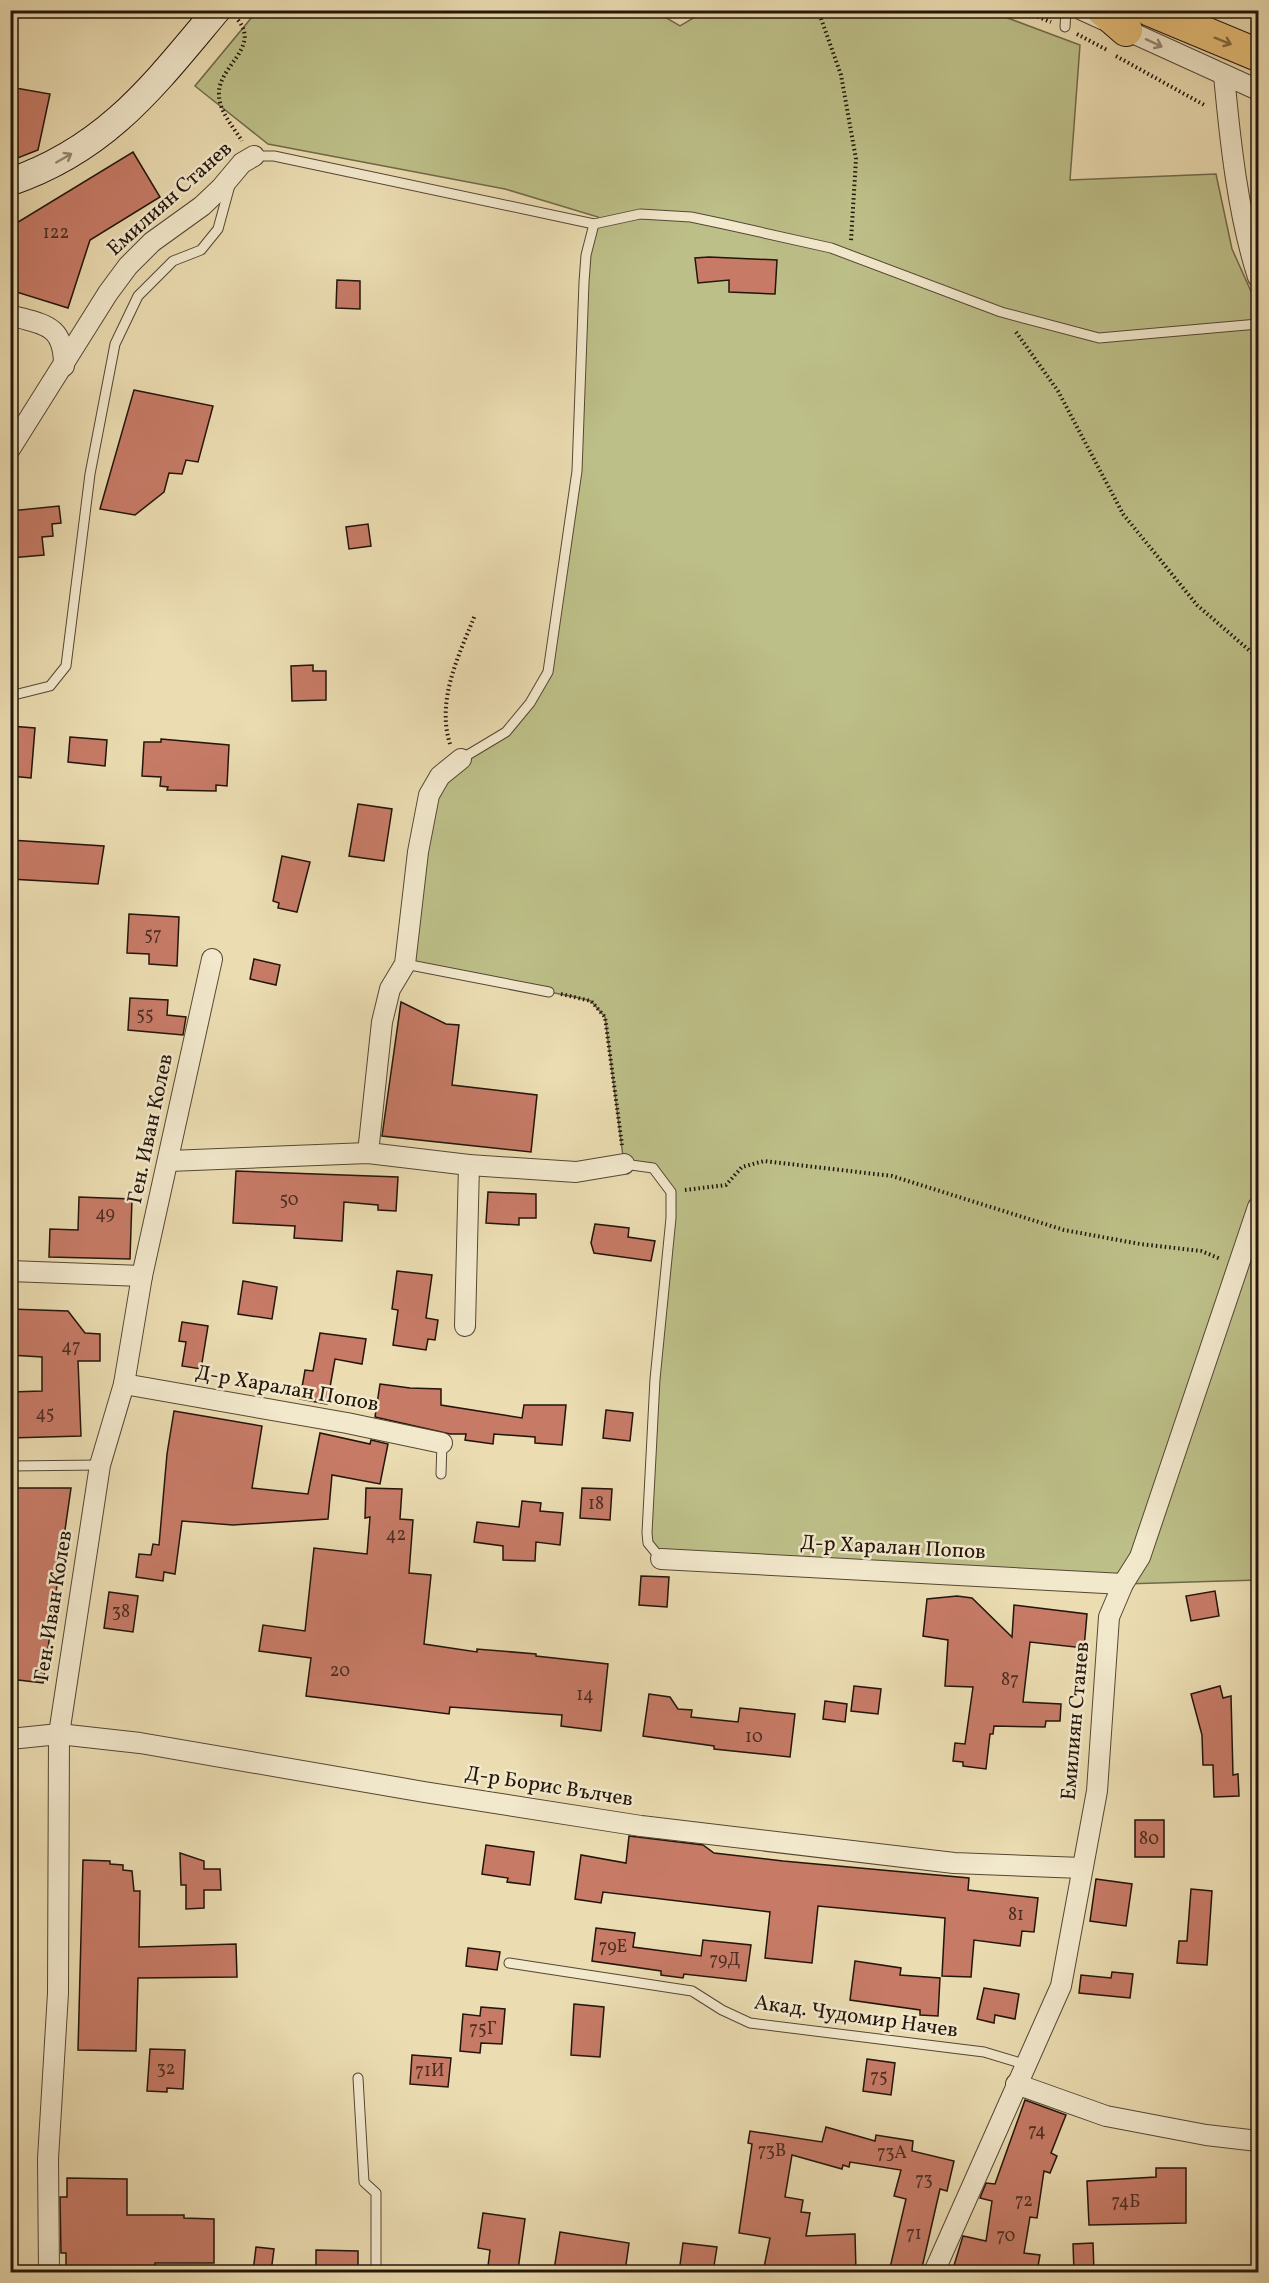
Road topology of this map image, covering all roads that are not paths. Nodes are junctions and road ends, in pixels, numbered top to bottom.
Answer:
1 (1066, 10) edge
2 (1082, 10) edge
3 (1103, 10) edge
4 (225, 12) edge
5 (1138, 20) edge
6 (1065, 27) road end
7 (1258, 55) edge
8 (1224, 75) junction
9 (1258, 90) edge
10 (254, 156) joint
11 (232, 175) junction
12 (10, 182) edge
13 (594, 224) junction
14 (1254, 243) edge
15 (1258, 277) edge
16 (10, 315) edge
17 (1258, 324) edge
18 (64, 366) junction
19 (10, 449) edge
20 (10, 696) edge
21 (460, 759) joint
22 (212, 959) dead end
23 (405, 964) junction
24 (549, 992) road end
25 (368, 1153) junction
26 (169, 1161) junction
27 (624, 1164) joint
28 (469, 1165) junction
29 (1258, 1207) edge
30 (10, 1271) edge
31 (142, 1276) junction
32 (465, 1326) dead end
33 (124, 1384) junction
34 (442, 1443) joint
35 (100, 1465) junction
36 (10, 1466) edge
37 (441, 1474) dead end
38 (661, 1559) joint
39 (1123, 1584) junction
40 (59, 1734) junction
41 (10, 1739) edge
42 (1082, 1868) junction
43 (509, 1964) dead end
44 (1027, 2065) junction
45 (358, 2078) dead end
46 (1016, 2084) junction
47 (1258, 2141) edge
48 (50, 2272) edge
49 (376, 2272) edge
50 (934, 2272) edge

1 - 6 lane
2 - 5 street
3 - 5 highway
12 -> 4 main road
5 -> 7 highway
5 -> 8 street
8 - 9 street
8 - 14 street
10 - 11 street, Емилиян Станев
10 - 13 lane, Емилиян Станев
11 - 18 street, Емилиян Станев
11 - 20 lane
13 - 17 lane
13 - 21 lane
14 - 15 street
16 - 18 street
18 - 19 street, Емилиян Станев
21 - 23 street
22 - 26 street, Ген. Иван Колев
23 - 24 lane
23 - 25 street
25 - 26 street
25 - 28 street
26 - 31 street, Ген. Иван Колев
27 - 28 street
27 - 38 lane
28 - 32 street
29 - 39 street, Емилиян Станев
30 - 31 street
31 - 33 street, Ген. Иван Колев
33 - 34 street, Д-р Харалан Попов
33 - 35 street, Ген. Иван Колев
34 - 37 lane
35 - 36 lane
35 - 40 street, Ген. Иван Колев
38 - 39 street, Д-р Харалан Попов
39 - 42 street, Емилиян Станев
40 - 41 street, Д-р Борис Вълчев
40 - 42 street, Д-р Борис Вълчев
40 - 48 street, Ген. Иван Колев
42 - 44 street, Емилиян Станев
43 - 44 lane, Акад. Чудомир Начев
44 - 46 street, Емилиян Станев
45 - 49 lane
46 - 47 street
46 - 50 street, Емилиян Станев

